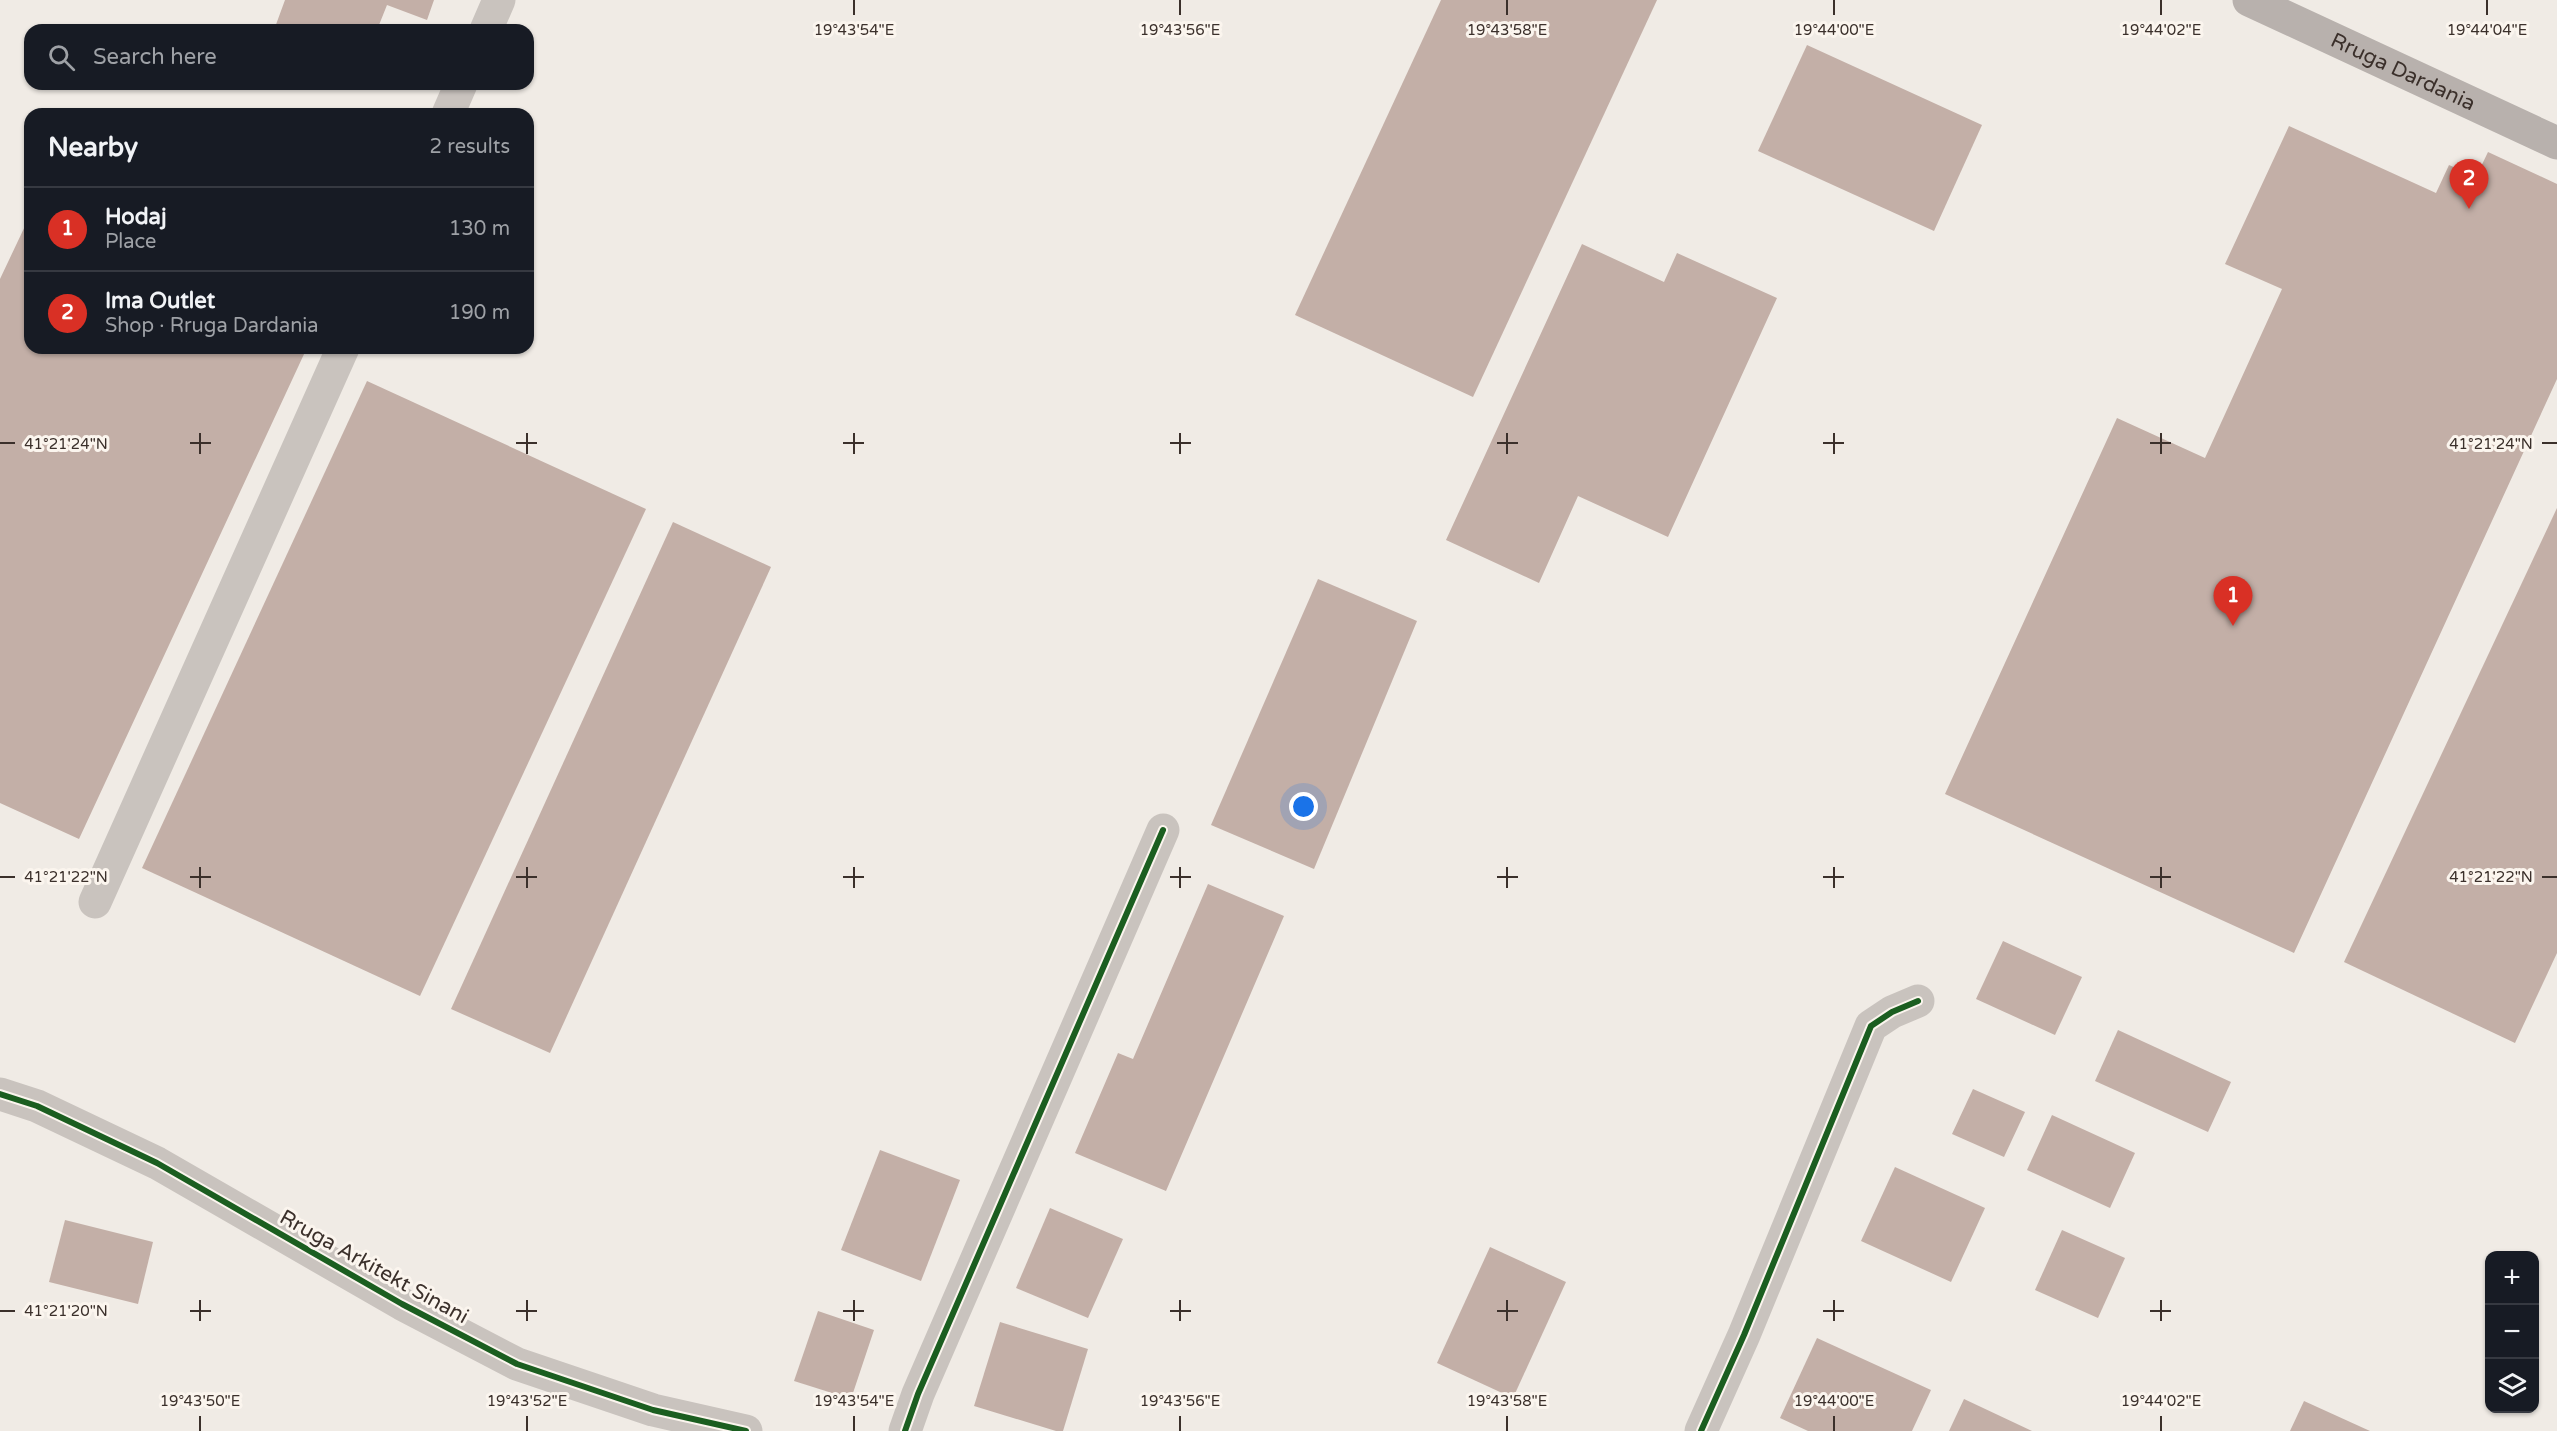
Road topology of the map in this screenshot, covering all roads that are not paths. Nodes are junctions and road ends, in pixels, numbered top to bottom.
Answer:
1 (499, 0) edge
2 (2249, 0) edge
3 (489, 24) edge
4 (458, 90) edge
5 (451, 108) edge
6 (2557, 143) edge
7 (340, 354) edge
8 (1163, 830) dead end
9 (95, 902) dead end
10 (1918, 1001) dead end
11 (0, 1094) edge
12 (746, 1431) edge
13 (905, 1431) edge
14 (1701, 1431) edge

1 - 3 street
2 - 6 main road, Rruga Dardania
4 - 5 street
7 - 9 street
8 - 13 street
10 - 14 street
11 - 12 street, Rruga Arkitekt Sinani

